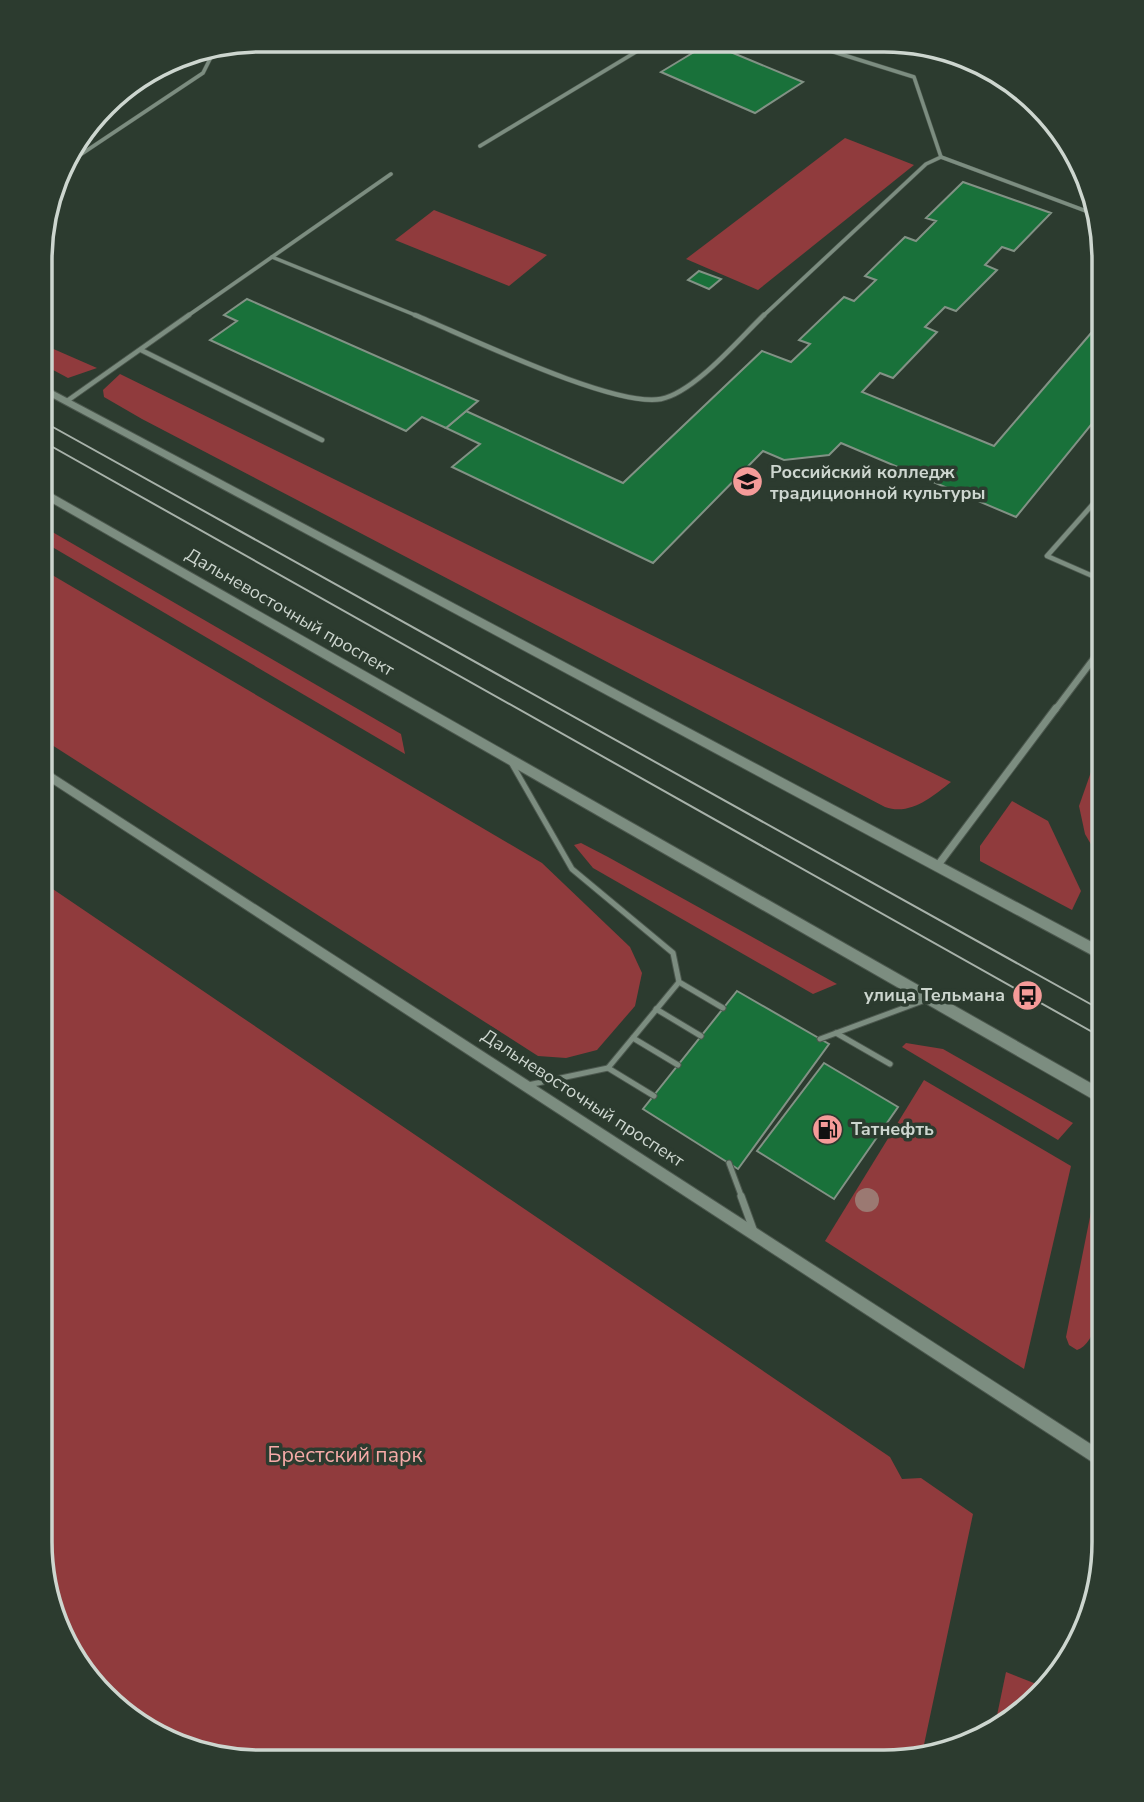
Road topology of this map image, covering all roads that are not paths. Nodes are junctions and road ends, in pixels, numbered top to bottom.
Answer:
1 (635, 52) edge
2 (834, 52) edge
3 (210, 59) edge
4 (480, 146) dead end
5 (81, 154) edge
6 (940, 157) junction
7 (391, 174) dead end
8 (1085, 211) edge
9 (272, 257) junction
10 (141, 350) junction
11 (52, 393) edge
12 (67, 401) junction
13 (322, 440) dead end
14 (52, 498) edge
15 (1092, 505) edge
16 (1092, 576) edge
17 (1092, 661) edge
18 (510, 761) junction
19 (52, 777) edge
20 (938, 865) junction
21 (1091, 948) edge
22 (679, 982) junction
23 (930, 998) junction
24 (723, 1008) dead end
25 (656, 1009) junction
26 (836, 1033) junction
27 (701, 1036) dead end
28 (633, 1038) junction
29 (820, 1039) dead end
30 (890, 1064) dead end
31 (678, 1065) dead end
32 (608, 1068) junction
33 (528, 1085) junction
34 (1091, 1091) edge
35 (654, 1096) dead end
36 (729, 1163) dead end
37 (754, 1232) junction
38 (1091, 1453) edge

1 - 4 lane
2 - 6 lane
3 - 5 lane
6 - 8 lane
6 - 9 lane
7 - 9 lane
9 - 10 lane
10 - 12 lane
10 - 13 lane
11 - 12 main road
12 - 20 main road
14 - 18 main road, Дальневосточный проспект
15 - 16 lane
17 - 20 street
18 - 22 lane
18 - 23 main road, Дальневосточный проспект
19 - 33 street, Дальневосточный проспект
20 - 21 main road
22 - 24 lane
22 - 25 lane
23 - 26 lane
23 - 34 main road, Дальневосточный проспект
25 - 27 lane
25 - 28 lane
26 - 29 lane
26 - 30 lane
28 - 31 lane
28 - 32 lane
32 - 33 lane
32 - 35 lane
33 - 37 street, Дальневосточный проспект
36 - 37 lane
37 - 38 street, Дальневосточный проспект

